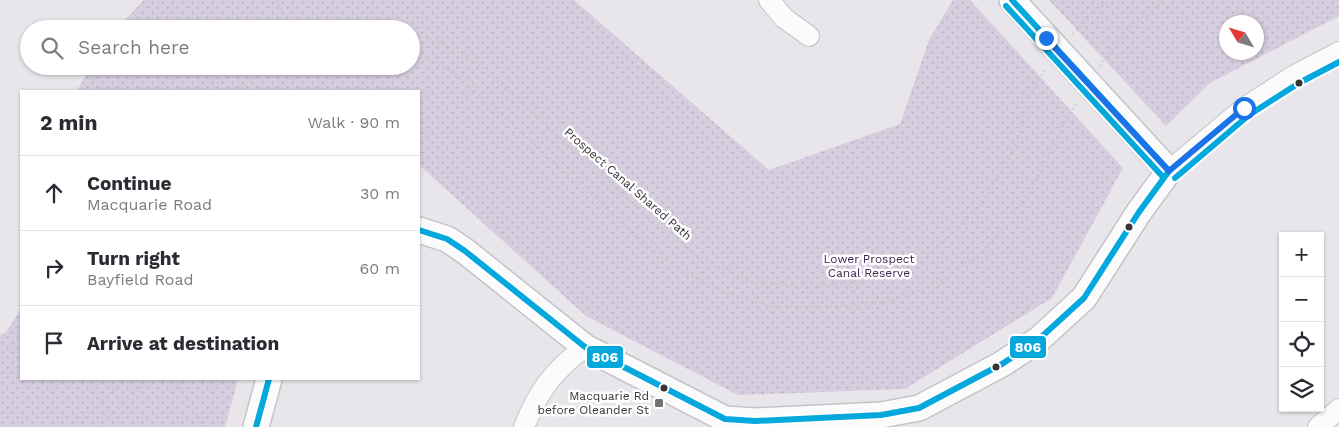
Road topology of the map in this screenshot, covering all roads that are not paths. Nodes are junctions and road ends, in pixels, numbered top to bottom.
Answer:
1 (769, 0) edge
2 (1012, 0) edge
3 (809, 36) dead end
4 (1339, 52) edge
5 (1169, 171) junction
6 (420, 230) edge
7 (585, 347) junction
8 (269, 380) edge
9 (1339, 409) edge
10 (256, 427) edge
11 (524, 427) edge
12 (1318, 427) edge

1 - 3 street
2 - 5 street, bridge
4 - 5 street
5 - 7 street
6 - 7 street
7 - 11 street
8 - 10 street
9 - 12 street

